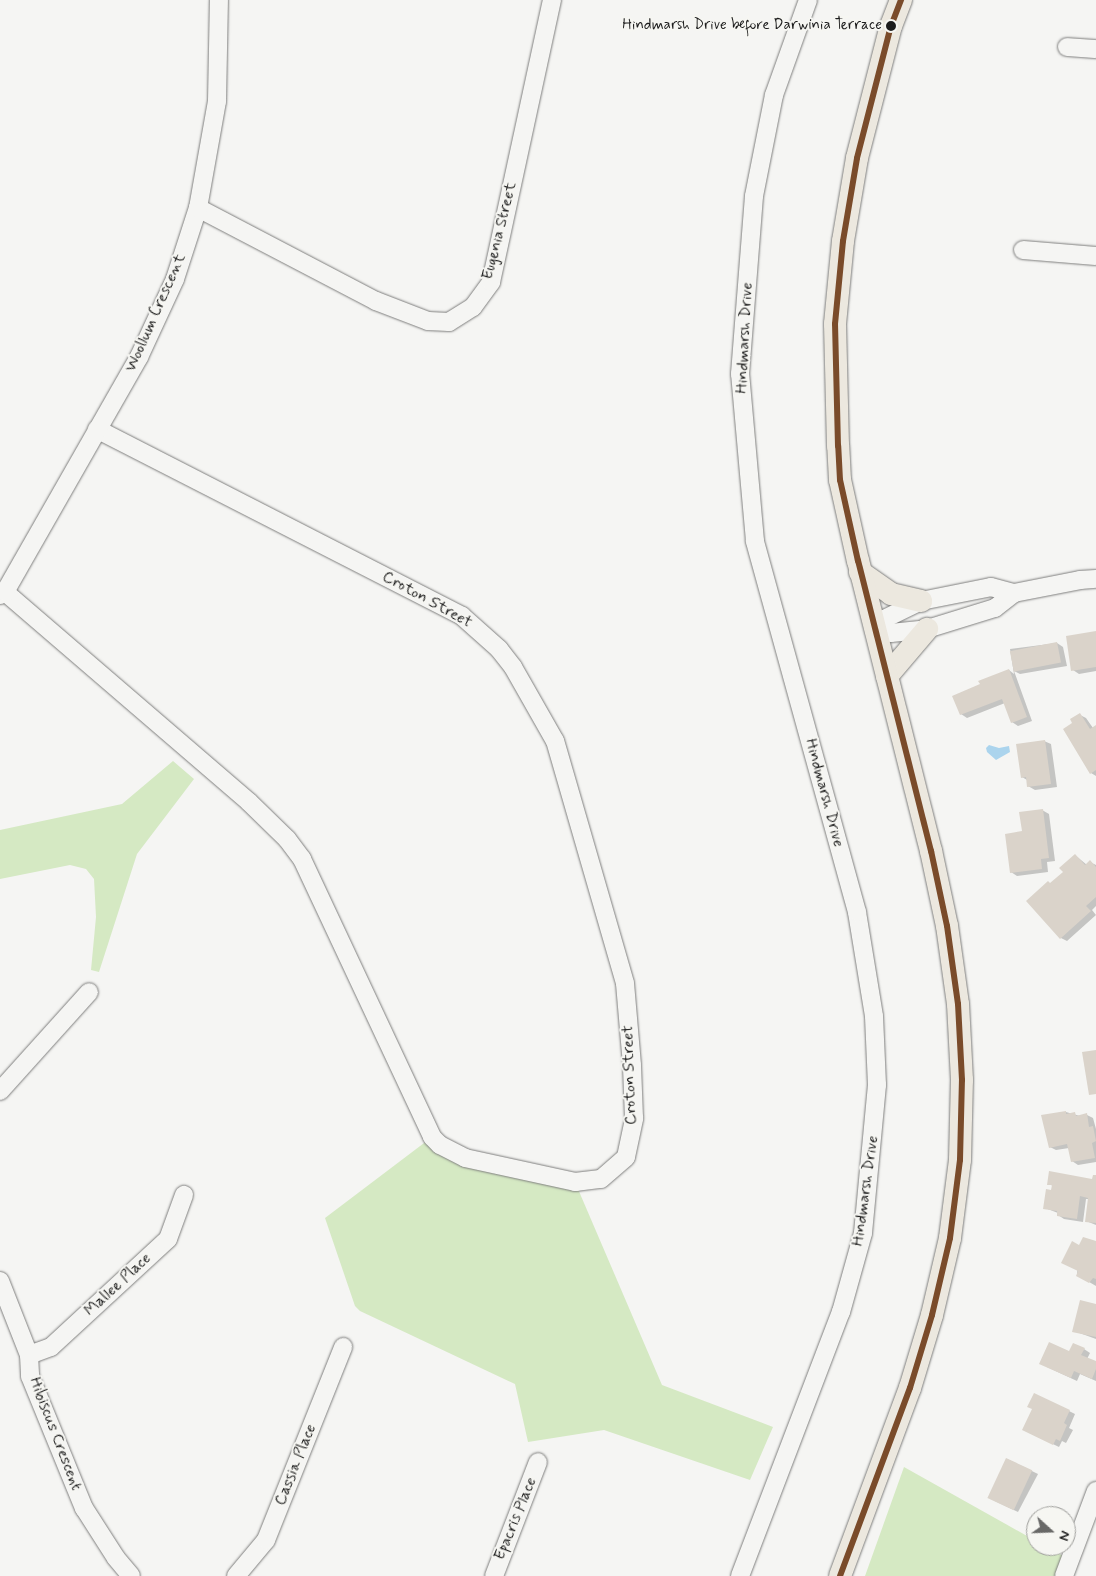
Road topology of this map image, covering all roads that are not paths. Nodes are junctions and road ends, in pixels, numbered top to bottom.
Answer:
1 (219, 0) edge
2 (552, 0) edge
3 (808, 0) edge
4 (901, 0) edge
5 (1067, 47) dead end
6 (1096, 49) edge
7 (198, 208) junction
8 (1023, 250) dead end
9 (1096, 256) edge
10 (97, 430) junction
11 (860, 572) junction
12 (1096, 579) edge
13 (3, 593) edge
14 (1014, 593) junction
15 (921, 601) junction
16 (874, 624) junction
17 (928, 628) junction
18 (887, 676) junction
19 (89, 992) dead end
20 (0, 1091) edge
21 (184, 1195) dead end
22 (0, 1281) edge
23 (343, 1346) dead end
24 (29, 1355) junction
25 (538, 1462) dead end
26 (1096, 1491) edge
27 (131, 1576) edge
28 (236, 1576) edge
29 (494, 1576) edge
30 (740, 1576) edge
31 (840, 1576) edge
32 (1064, 1576) edge

1 - 7 street, Woollum Crescent
2 - 7 street, Eugenia Street
3 - 30 street, Hindmarsh Drive
4 - 11 main road
5 - 6 street
7 - 10 street, Woollum Crescent
8 - 9 street
10 - 13 street, Woollum Crescent
10 - 13 street, Croton Street
11 - 15 main road
11 - 16 main road
12 - 14 street
14 - 15 street
14 - 17 street
15 - 16 street
16 - 17 street
16 - 18 main road
17 - 18 main road
18 - 31 main road
19 - 20 street
21 - 24 street, Mallee Place
22 - 24 street, Hibiscus Crescent
23 - 28 street, Cassia Place
24 - 27 street, Hibiscus Crescent
25 - 29 street, Epacris Place
26 - 32 street

